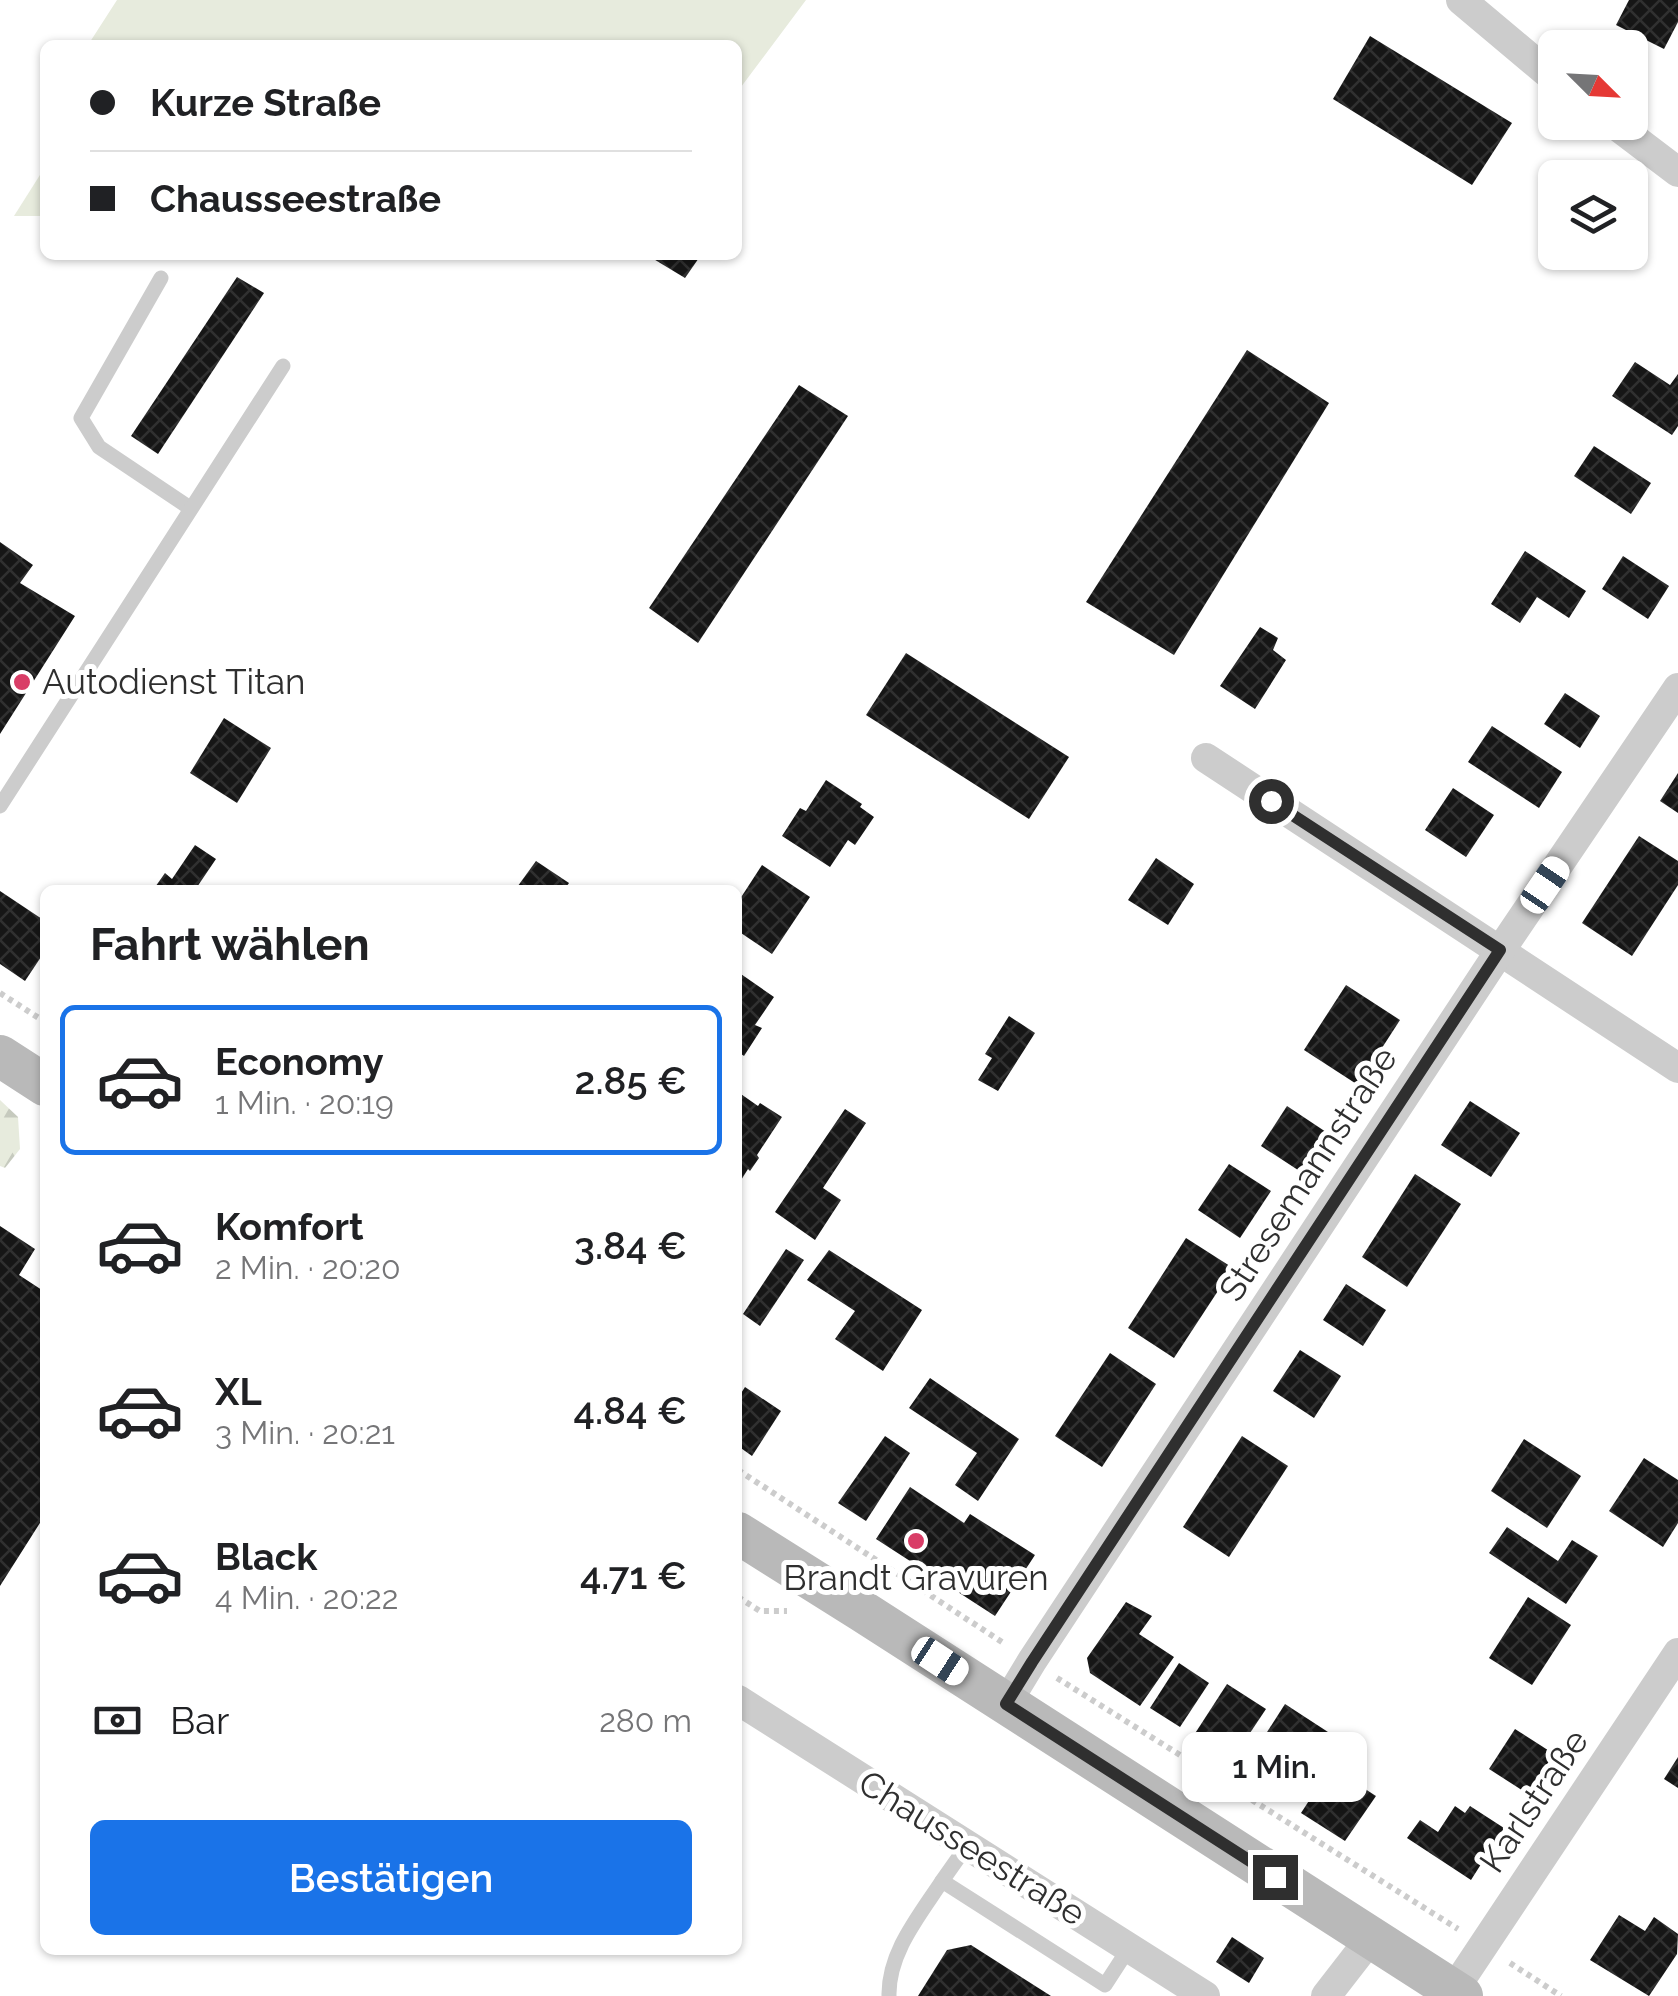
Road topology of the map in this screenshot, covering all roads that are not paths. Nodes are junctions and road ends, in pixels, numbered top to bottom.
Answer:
1 (1460, 0) edge
2 (1538, 66) edge
3 (1636, 140) edge
4 (1678, 172) edge
5 (160, 278) dead end
6 (284, 366) dead end
7 (190, 508) junction
8 (1678, 688) edge
9 (1206, 758) dead end
10 (0, 806) edge
11 (1500, 950) junction
12 (0, 1056) edge
13 (1678, 1068) edge
14 (40, 1082) edge
15 (742, 1537) edge
16 (1678, 1653) edge
17 (1006, 1704) junction
18 (742, 1705) edge
19 (968, 1844) junction
20 (942, 1882) junction
21 (1370, 1938) junction
22 (1130, 1948) junction
23 (1103, 1990) edge
24 (1457, 1993) edge
25 (889, 1996) edge
26 (1206, 1996) edge
27 (1326, 1996) edge

1 - 2 street
3 - 4 street
5 - 7 lane
6 - 7 lane
7 - 10 lane
8 - 11 street, Stresemannstraße
9 - 11 street
11 - 13 street
11 - 17 street, Stresemannstraße
12 - 14 main road
15 - 17 main road
16 - 24 street, Karlstraße
17 - 21 main road
18 - 19 street, Chausseestraße
19 - 20 lane
19 - 22 street, Chausseestraße
20 - 23 lane
20 - 25 lane
21 - 24 main road
21 - 27 street
22 - 23 lane
22 - 26 street, Chausseestraße

